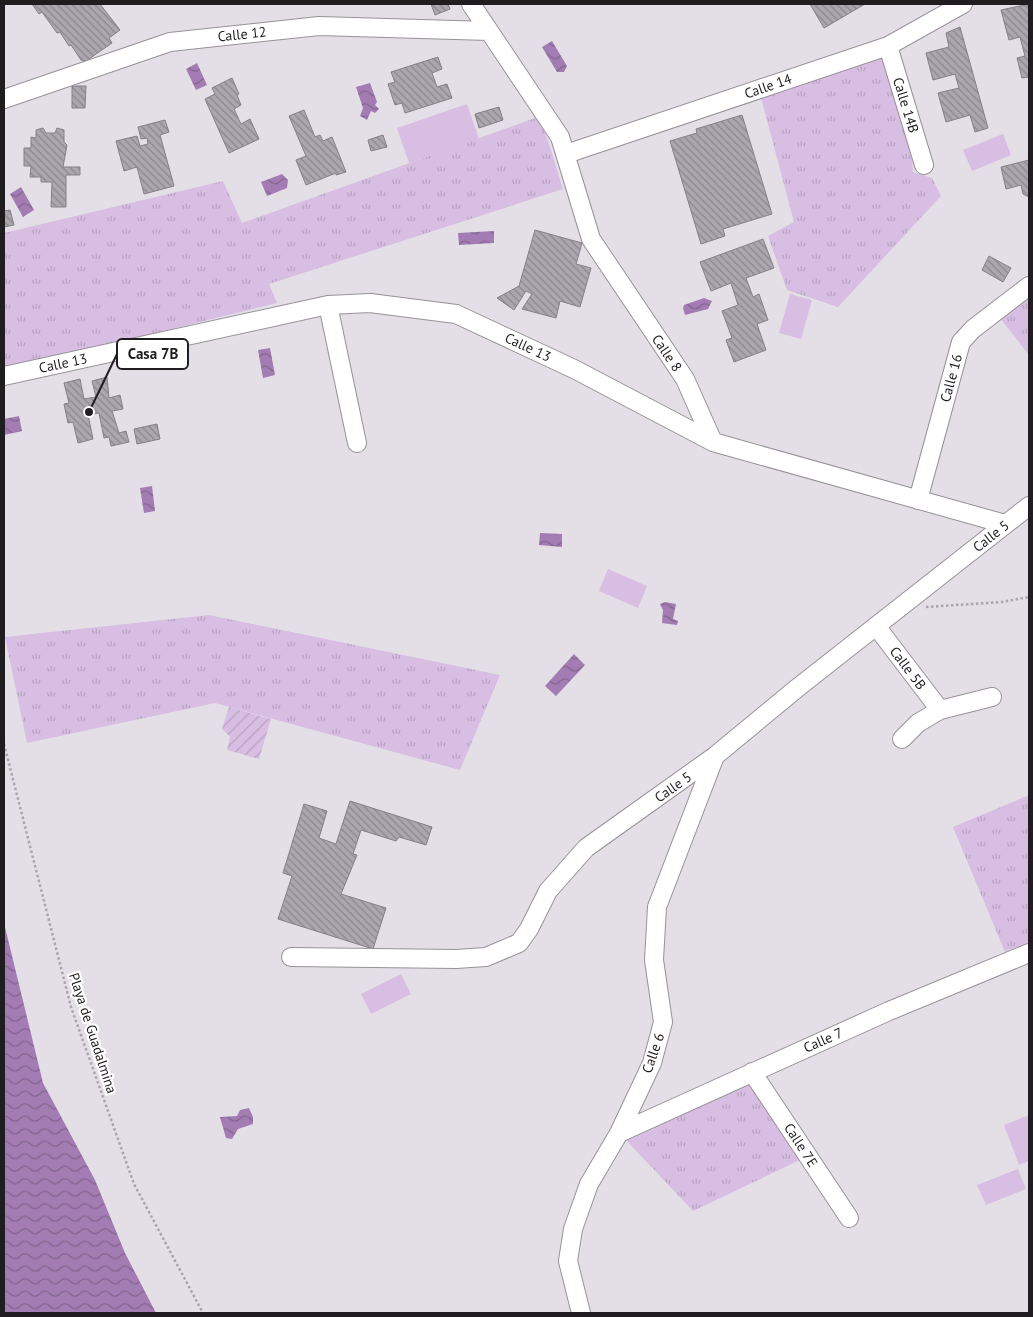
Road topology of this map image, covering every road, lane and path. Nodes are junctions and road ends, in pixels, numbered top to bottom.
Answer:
1 (471, 4) edge
2 (962, 4) edge
3 (489, 31) junction
4 (888, 46) junction
5 (4, 99) edge
6 (566, 154) junction
7 (924, 165) dead end
8 (1029, 286) edge
9 (328, 305) junction
10 (4, 376) edge
11 (713, 442) junction
12 (357, 443) dead end
13 (918, 500) junction
14 (1029, 506) edge
15 (1005, 524) junction
16 (1029, 598) edge
17 (910, 599) junction
18 (876, 626) junction
19 (992, 697) dead end
20 (940, 710) junction
21 (902, 739) dead end
22 (4, 744) edge
23 (715, 756) junction
24 (1029, 953) edge
25 (292, 957) dead end
26 (752, 1072) junction
27 (619, 1133) junction
28 (849, 1218) dead end
29 (203, 1313) edge
30 (581, 1313) edge

1 - 3 street, Calle 8
2 - 4 street, Calle 14
3 - 5 street, Calle 12
3 - 6 street, Calle 8
4 - 6 street, Calle 14
4 - 7 street, Calle 14B
6 - 11 street, Calle 8
8 - 13 street, Calle 16
9 - 10 street, Calle 13
9 - 11 street, Calle 13
9 - 12 street
11 - 13 street
13 - 15 street
14 - 15 street, Calle 5
15 - 17 street, Calle 5
16 - 17 path
17 - 18 street, Calle 5
18 - 20 street, Calle 5B
18 - 23 street, Calle 5
19 - 20 street
20 - 21 street
22 - 29 path, Playa de Guadalmina
23 - 25 street, Calle 5
23 - 27 street, Calle 6
24 - 26 street, Calle 7
26 - 27 street, Calle 7
26 - 28 street, Calle 7E
27 - 30 street, Calle 6

